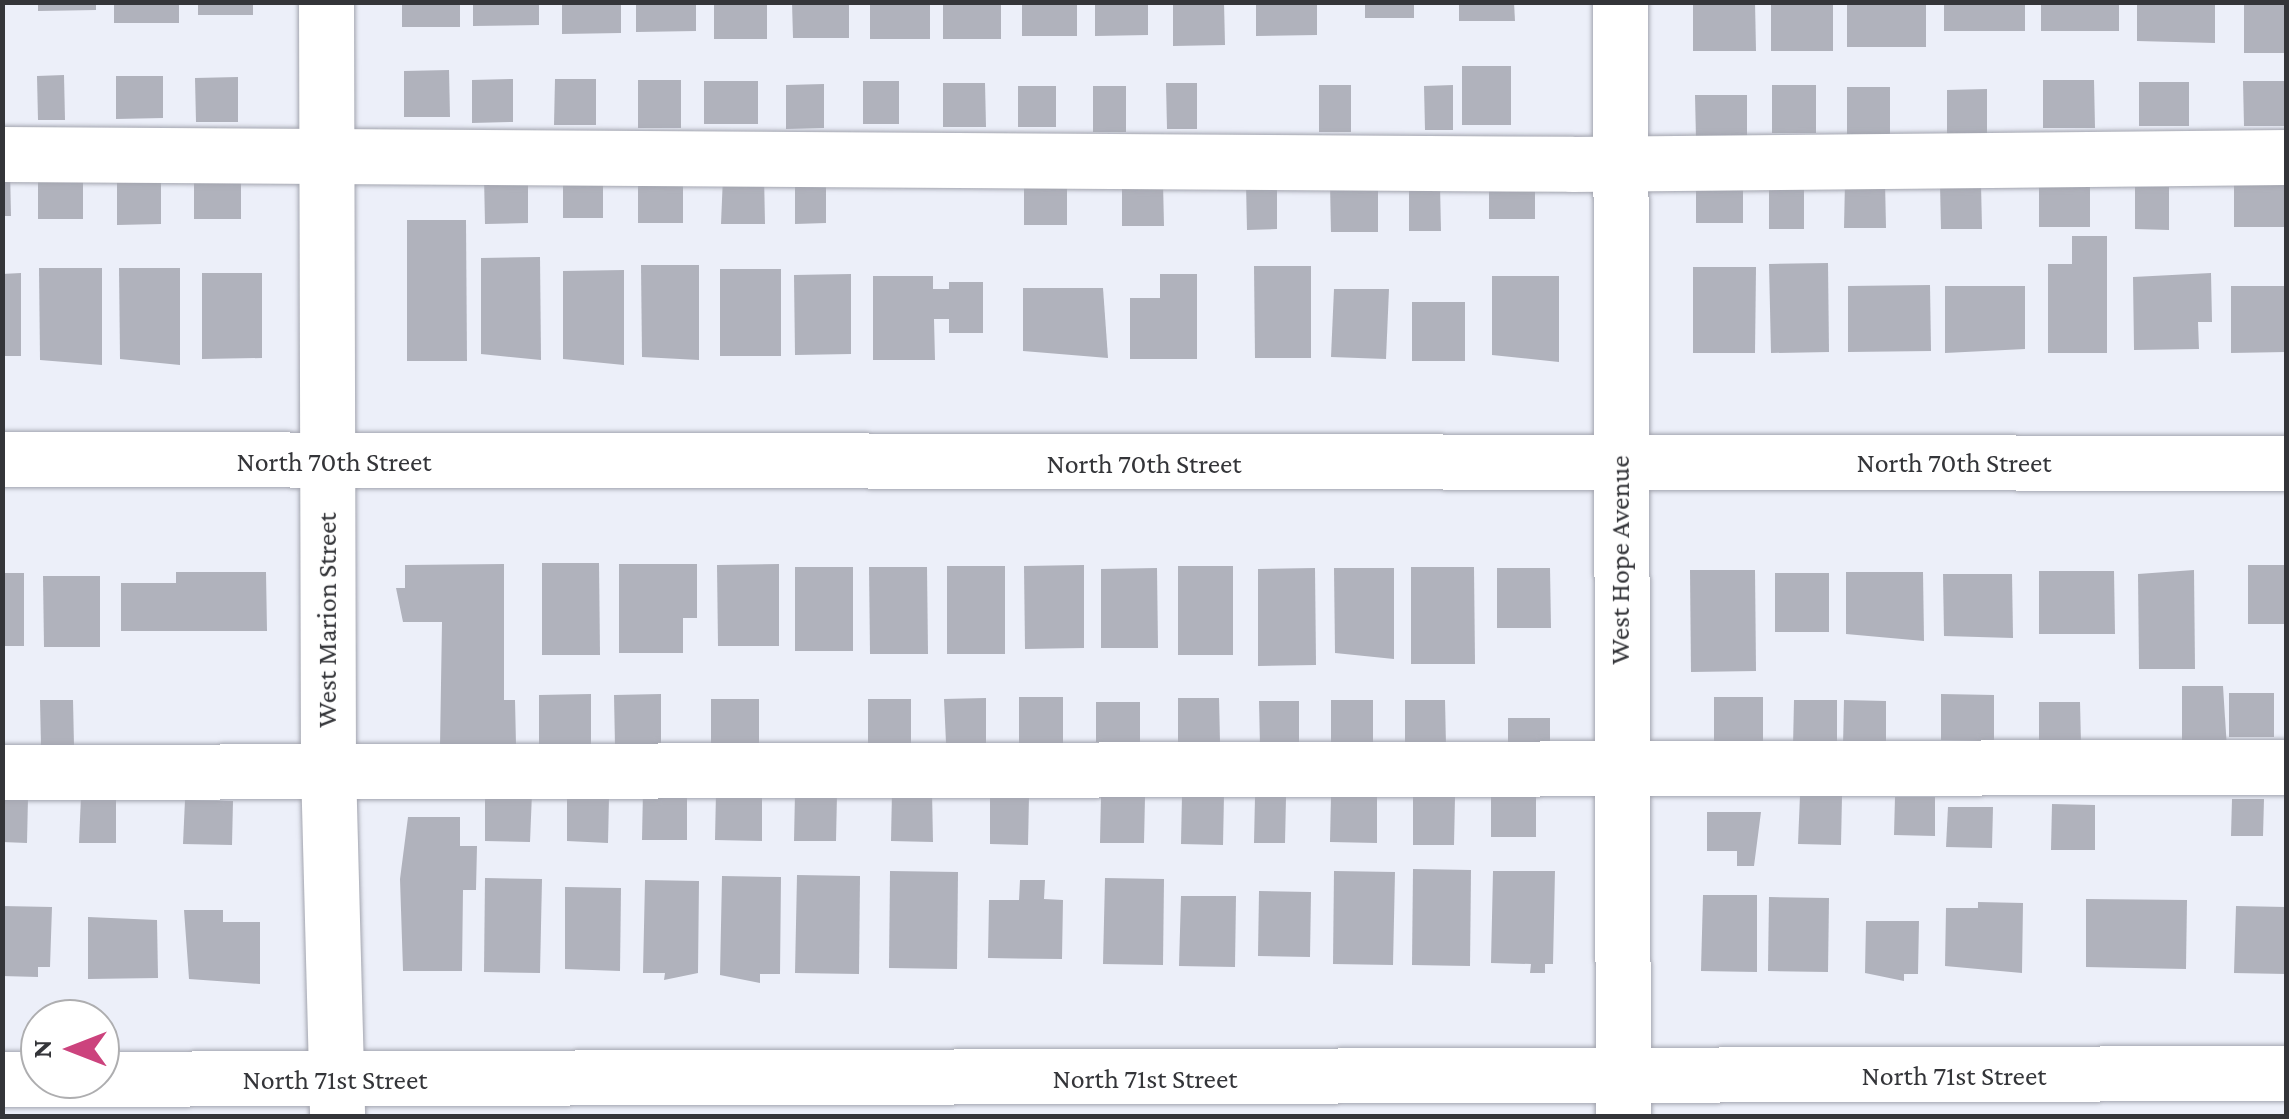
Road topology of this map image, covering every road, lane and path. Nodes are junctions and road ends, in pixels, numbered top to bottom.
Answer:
1 (326, 2) edge
2 (1620, 2) edge
3 (2, 154) edge
4 (2286, 157) edge
5 (326, 160) junction
6 (1620, 164) junction
7 (2, 459) edge
8 (326, 462) junction
9 (2286, 463) edge
10 (1620, 464) junction
11 (328, 767) junction
12 (1620, 767) junction
13 (2286, 767) edge
14 (2, 772) edge
15 (2286, 1073) edge
16 (2, 1079) edge
17 (337, 1098) edge
18 (1622, 1098) edge

1 - 5 street, West Marion Street
2 - 6 street, West Hope Avenue
3 - 5 street
4 - 6 street
5 - 6 street
5 - 8 street, West Marion Street
6 - 10 street, West Hope Avenue
7 - 8 street, North 70th Street
8 - 10 street, North 70th Street
8 - 11 street, West Marion Street
9 - 10 street, North 70th Street
10 - 12 street, West Hope Avenue
11 - 12 street
11 - 14 street
11 - 17 street, West Marion Street
12 - 13 street
12 - 18 street, West Hope Avenue
15 - 18 street, North 71st Street
16 - 17 street, North 71st Street
17 - 18 street, North 71st Street

